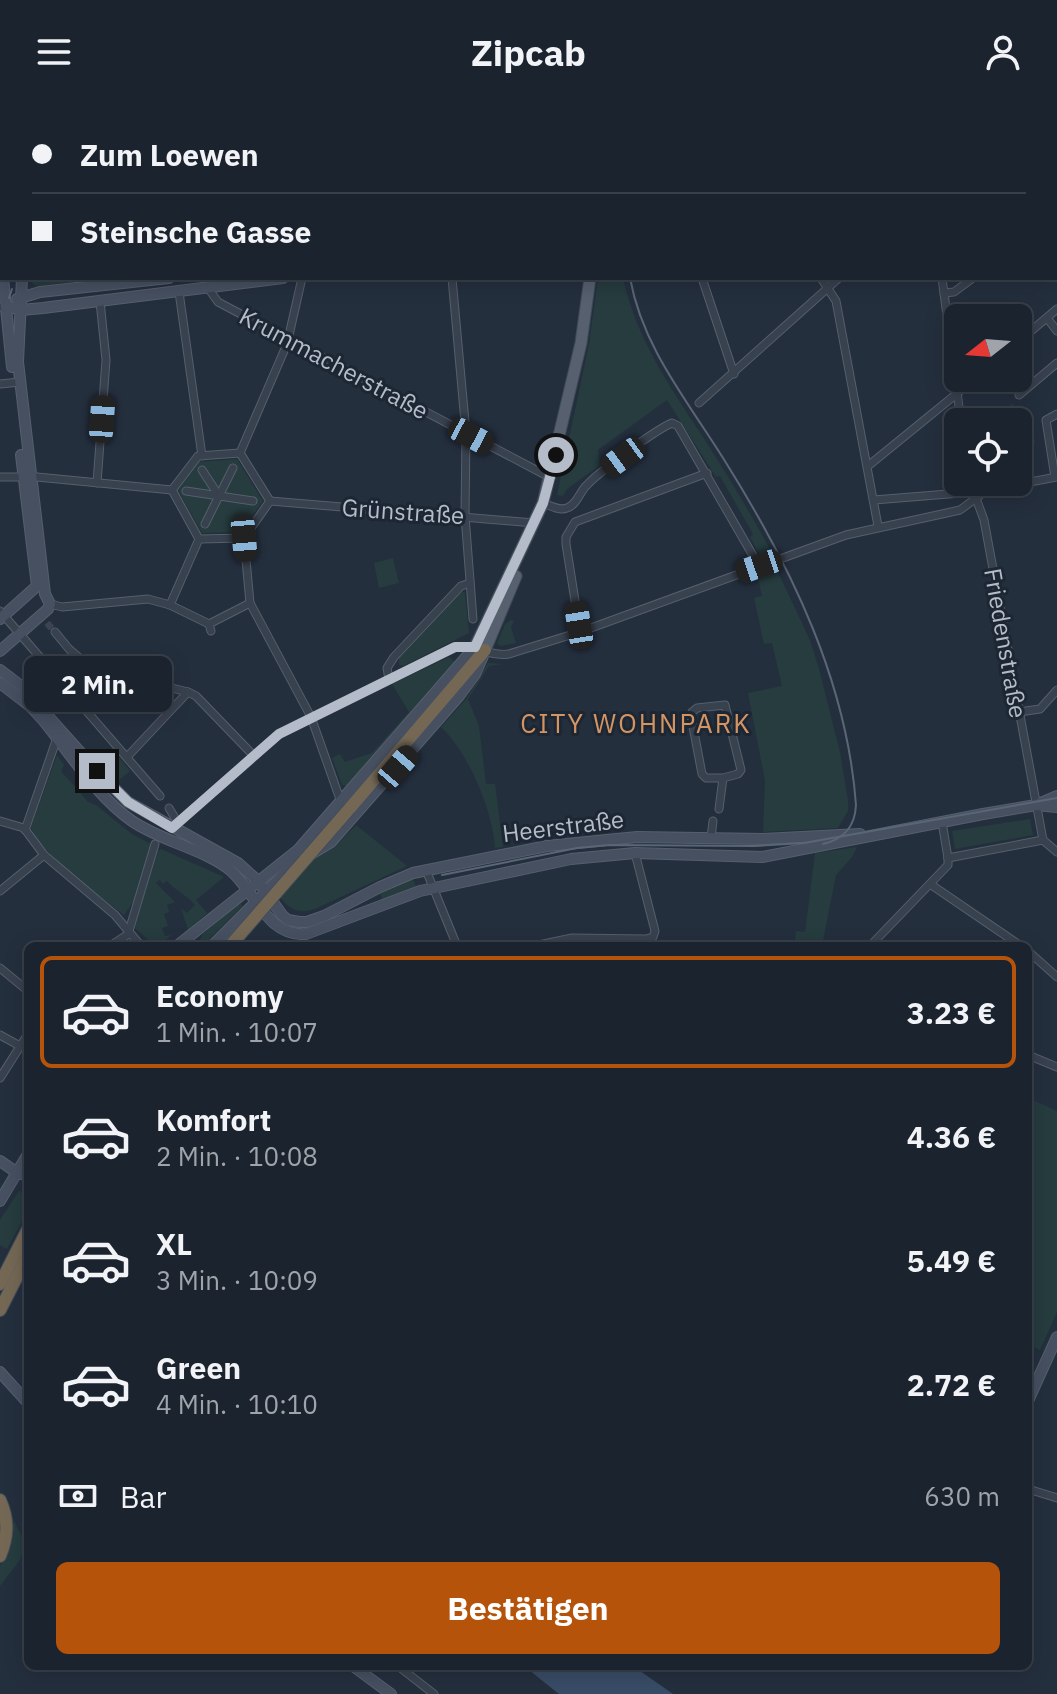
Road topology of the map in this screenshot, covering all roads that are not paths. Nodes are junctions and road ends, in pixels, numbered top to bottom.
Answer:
1 (3, 280) edge
2 (22, 280) edge
3 (152, 280) edge
4 (268, 280) edge
5 (302, 280) edge
6 (452, 280) edge
7 (590, 280) edge
8 (703, 280) edge
9 (823, 280) edge
10 (837, 280) edge
11 (942, 280) edge
12 (970, 280) edge
13 (208, 288) junction
14 (829, 288) junction
15 (179, 292) junction
16 (944, 293) junction
17 (23, 295) junction
18 (100, 301) junction
19 (2, 307) edge
20 (1057, 309) edge
21 (21, 310) junction
22 (1047, 318) junction
23 (1032, 330) edge
24 (1057, 331) edge
25 (289, 339) junction
26 (1057, 363) edge
27 (734, 374) junction
28 (17, 382) junction
29 (0, 384) edge
30 (959, 392) edge
31 (957, 394) junction
32 (1019, 395) dead end
33 (699, 403) dead end
34 (959, 408) edge
35 (1057, 414) edge
36 (466, 433) junction
37 (240, 453) junction
38 (200, 456) junction
39 (868, 466) junction
40 (233, 468) dead end
41 (202, 470) dead end
42 (707, 473) junction
43 (0, 477) edge
44 (1056, 477) edge
45 (27, 478) junction
46 (551, 478) junction
47 (1032, 481) edge
48 (97, 483) junction
49 (172, 490) junction
50 (186, 491) dead end
51 (944, 495) edge
52 (219, 496) junction
53 (973, 496) edge
54 (974, 496) edge
55 (874, 500) junction
56 (253, 501) dead end
57 (270, 501) junction
58 (543, 503) junction
59 (568, 508) junction
60 (465, 516) junction
61 (575, 522) junction
62 (535, 523) junction
63 (205, 524) dead end
64 (878, 526) junction
65 (244, 538) junction
66 (199, 539) junction
67 (759, 566) junction
68 (470, 583) junction
69 (42, 594) junction
70 (250, 603) junction
71 (170, 605) junction
72 (1, 615) edge
73 (473, 619) dead end
74 (55, 632) tunnel mouth
75 (580, 632) junction
76 (20, 634) junction
77 (480, 649) junction
78 (0, 651) edge
79 (0, 670) edge
80 (389, 679) junction
81 (0, 683) edge
82 (1057, 690) edge
83 (188, 692) junction
84 (1019, 712) junction
85 (311, 717) junction
86 (58, 737) junction
87 (254, 756) junction
88 (127, 757) junction
89 (723, 778) junction
90 (160, 796) dead end
91 (1057, 796) edge
92 (346, 805) junction
93 (1036, 805) junction
94 (1057, 807) edge
95 (169, 808) dead end
96 (719, 809) dead end
97 (190, 813) junction
98 (0, 821) edge
99 (713, 821) dead end
100 (942, 822) junction
101 (175, 826) junction
102 (25, 830) junction
103 (870, 835) junction
104 (190, 837) junction
105 (711, 838) junction
106 (1043, 840) junction
107 (155, 844) dead end
108 (1057, 852) edge
109 (635, 853) junction
110 (44, 855) junction
111 (948, 858) junction
112 (426, 870) junction
113 (258, 881) junction
114 (930, 884) junction
115 (433, 888) junction
116 (247, 890) junction
117 (0, 891) edge
118 (265, 892) junction
119 (255, 901) junction
120 (288, 920) junction
121 (199, 931) junction
122 (129, 932) junction
123 (287, 938) junction
124 (115, 942) edge
125 (138, 942) edge
126 (183, 942) edge
127 (194, 942) edge
128 (216, 942) edge
129 (233, 942) edge
130 (455, 942) edge
131 (553, 942) edge
132 (874, 942) edge
133 (1015, 942) edge
134 (1032, 955) edge
135 (0, 968) edge
136 (1057, 977) edge
137 (24, 988) edge
138 (0, 1035) edge
139 (24, 1040) edge
140 (20, 1046) junction
141 (1032, 1057) edge
142 (1057, 1067) edge
143 (0, 1078) edge
144 (24, 1160) edge
145 (0, 1161) edge
146 (16, 1172) junction
147 (24, 1175) edge
148 (0, 1201) edge
149 (24, 1238) edge
150 (24, 1263) edge
151 (24, 1276) edge
152 (0, 1284) edge
153 (0, 1311) edge
154 (1057, 1337) edge
155 (0, 1372) edge
156 (1032, 1392) edge
157 (24, 1399) edge
158 (1032, 1490) edge
159 (1057, 1498) edge
160 (0, 1500) edge
161 (0, 1556) edge
162 (357, 1670) edge
163 (403, 1670) edge
164 (378, 1690) edge
165 (391, 1694) edge
166 (434, 1694) edge

1 - 19 main road
2 - 17 main road
3 - 17 main road
4 - 13 main road
5 - 25 street
6 - 36 street
7 - 46 main road
8 - 27 street
9 - 14 street
10 - 14 street
11 - 16 street
12 - 16 street
13 - 15 main road
13 - 25 street, Krummacherstraße
14 - 27 street
14 - 39 street
15 - 18 main road
15 - 38 street
16 - 31 street
17 - 19 main road
17 - 21 main road
18 - 21 main road
18 - 48 street
19 - 21 main road
19 - 28 main road
20 - 22 street
21 - 28 main road
22 - 23 street
22 - 24 street
25 - 36 street, Krummacherstraße
25 - 37 street
26 - 32 street
27 - 33 street
28 - 29 street
28 - 45 main road
30 - 31 street
31 - 34 street
31 - 39 street
35 - 44 street
36 - 46 street, Krummacherstraße
36 - 60 street
37 - 38 street
37 - 57 street
38 - 49 street
39 - 55 street
40 - 52 street
41 - 52 street
42 - 59 street
42 - 61 street
42 - 67 street
43 - 45 street
44 - 47 street
45 - 48 street
45 - 69 main road
46 - 58 main road
48 - 49 street
49 - 66 street
50 - 52 street
51 - 55 street
52 - 56 street
52 - 63 street
53 - 64 street
54 - 84 street, Friedenstraße
55 - 64 street
57 - 60 street, Grünstraße
57 - 65 street
58 - 59 street
58 - 62 main road
59 - 61 street
60 - 62 street, Grünstraße
60 - 68 street
61 - 75 street
62 - 77 main road
64 - 67 street
65 - 66 street
65 - 70 street
66 - 71 street
67 - 75 street
68 - 73 street
68 - 80 street
69 - 71 street
69 - 72 main road
69 - 76 main road
70 - 71 street
70 - 85 street
72 - 76 street
74 - 83 street
75 - 77 street
76 - 78 main road
76 - 88 street
77 - 80 street
77 - 92 main road
77 - 92 highway
77 - 118 main road
79 - 101 main road
80 - 85 street
81 - 86 main road
82 - 84 street
83 - 87 street
83 - 88 street
84 - 93 street, Friedenstraße
85 - 87 street
85 - 92 street
86 - 102 street
86 - 116 main road
87 - 97 street
88 - 90 street
89 - 89 street
89 - 96 street
91 - 93 main road, Heerstraße
92 - 113 main road
92 - 129 highway, bridge
93 - 94 main road, Heerstraße
93 - 100 main road, Heerstraße
93 - 106 street, Friedenstraße
95 - 101 street
97 - 101 street
97 - 104 street
98 - 102 street
99 - 105 street
100 - 103 main road, Heerstraße
100 - 111 street
101 - 104 main road
102 - 110 street
103 - 105 main road, Heerstraße
103 - 109 main road, Heerstraße
104 - 113 main road
105 - 112 main road, Heerstraße
106 - 108 street
106 - 111 street
107 - 122 street
109 - 115 main road, Heerstraße
109 - 131 street
110 - 117 street
110 - 122 street
111 - 114 street
112 - 115 street
112 - 120 main road, Heerstraße
113 - 116 main road
113 - 118 main road
114 - 132 street
114 - 133 street
115 - 123 main road, Heerstraße
115 - 130 street
116 - 119 main road
116 - 121 main road
118 - 119 main road
118 - 120 main road
119 - 123 main road
119 - 128 main road
120 - 123 main road
121 - 126 main road
121 - 127 main road
122 - 124 street
122 - 125 street
134 - 136 street
135 - 137 street
138 - 140 street
139 - 140 street
140 - 143 street
141 - 142 street
144 - 146 main road
145 - 146 main road
146 - 147 main road
146 - 148 main road
149 - 152 highway
150 - 153 highway
151 - 153 highway
154 - 156 main road
155 - 157 main road
158 - 159 street
160 - 161 highway
162 - 164 main road
163 - 166 street
164 - 165 main road

